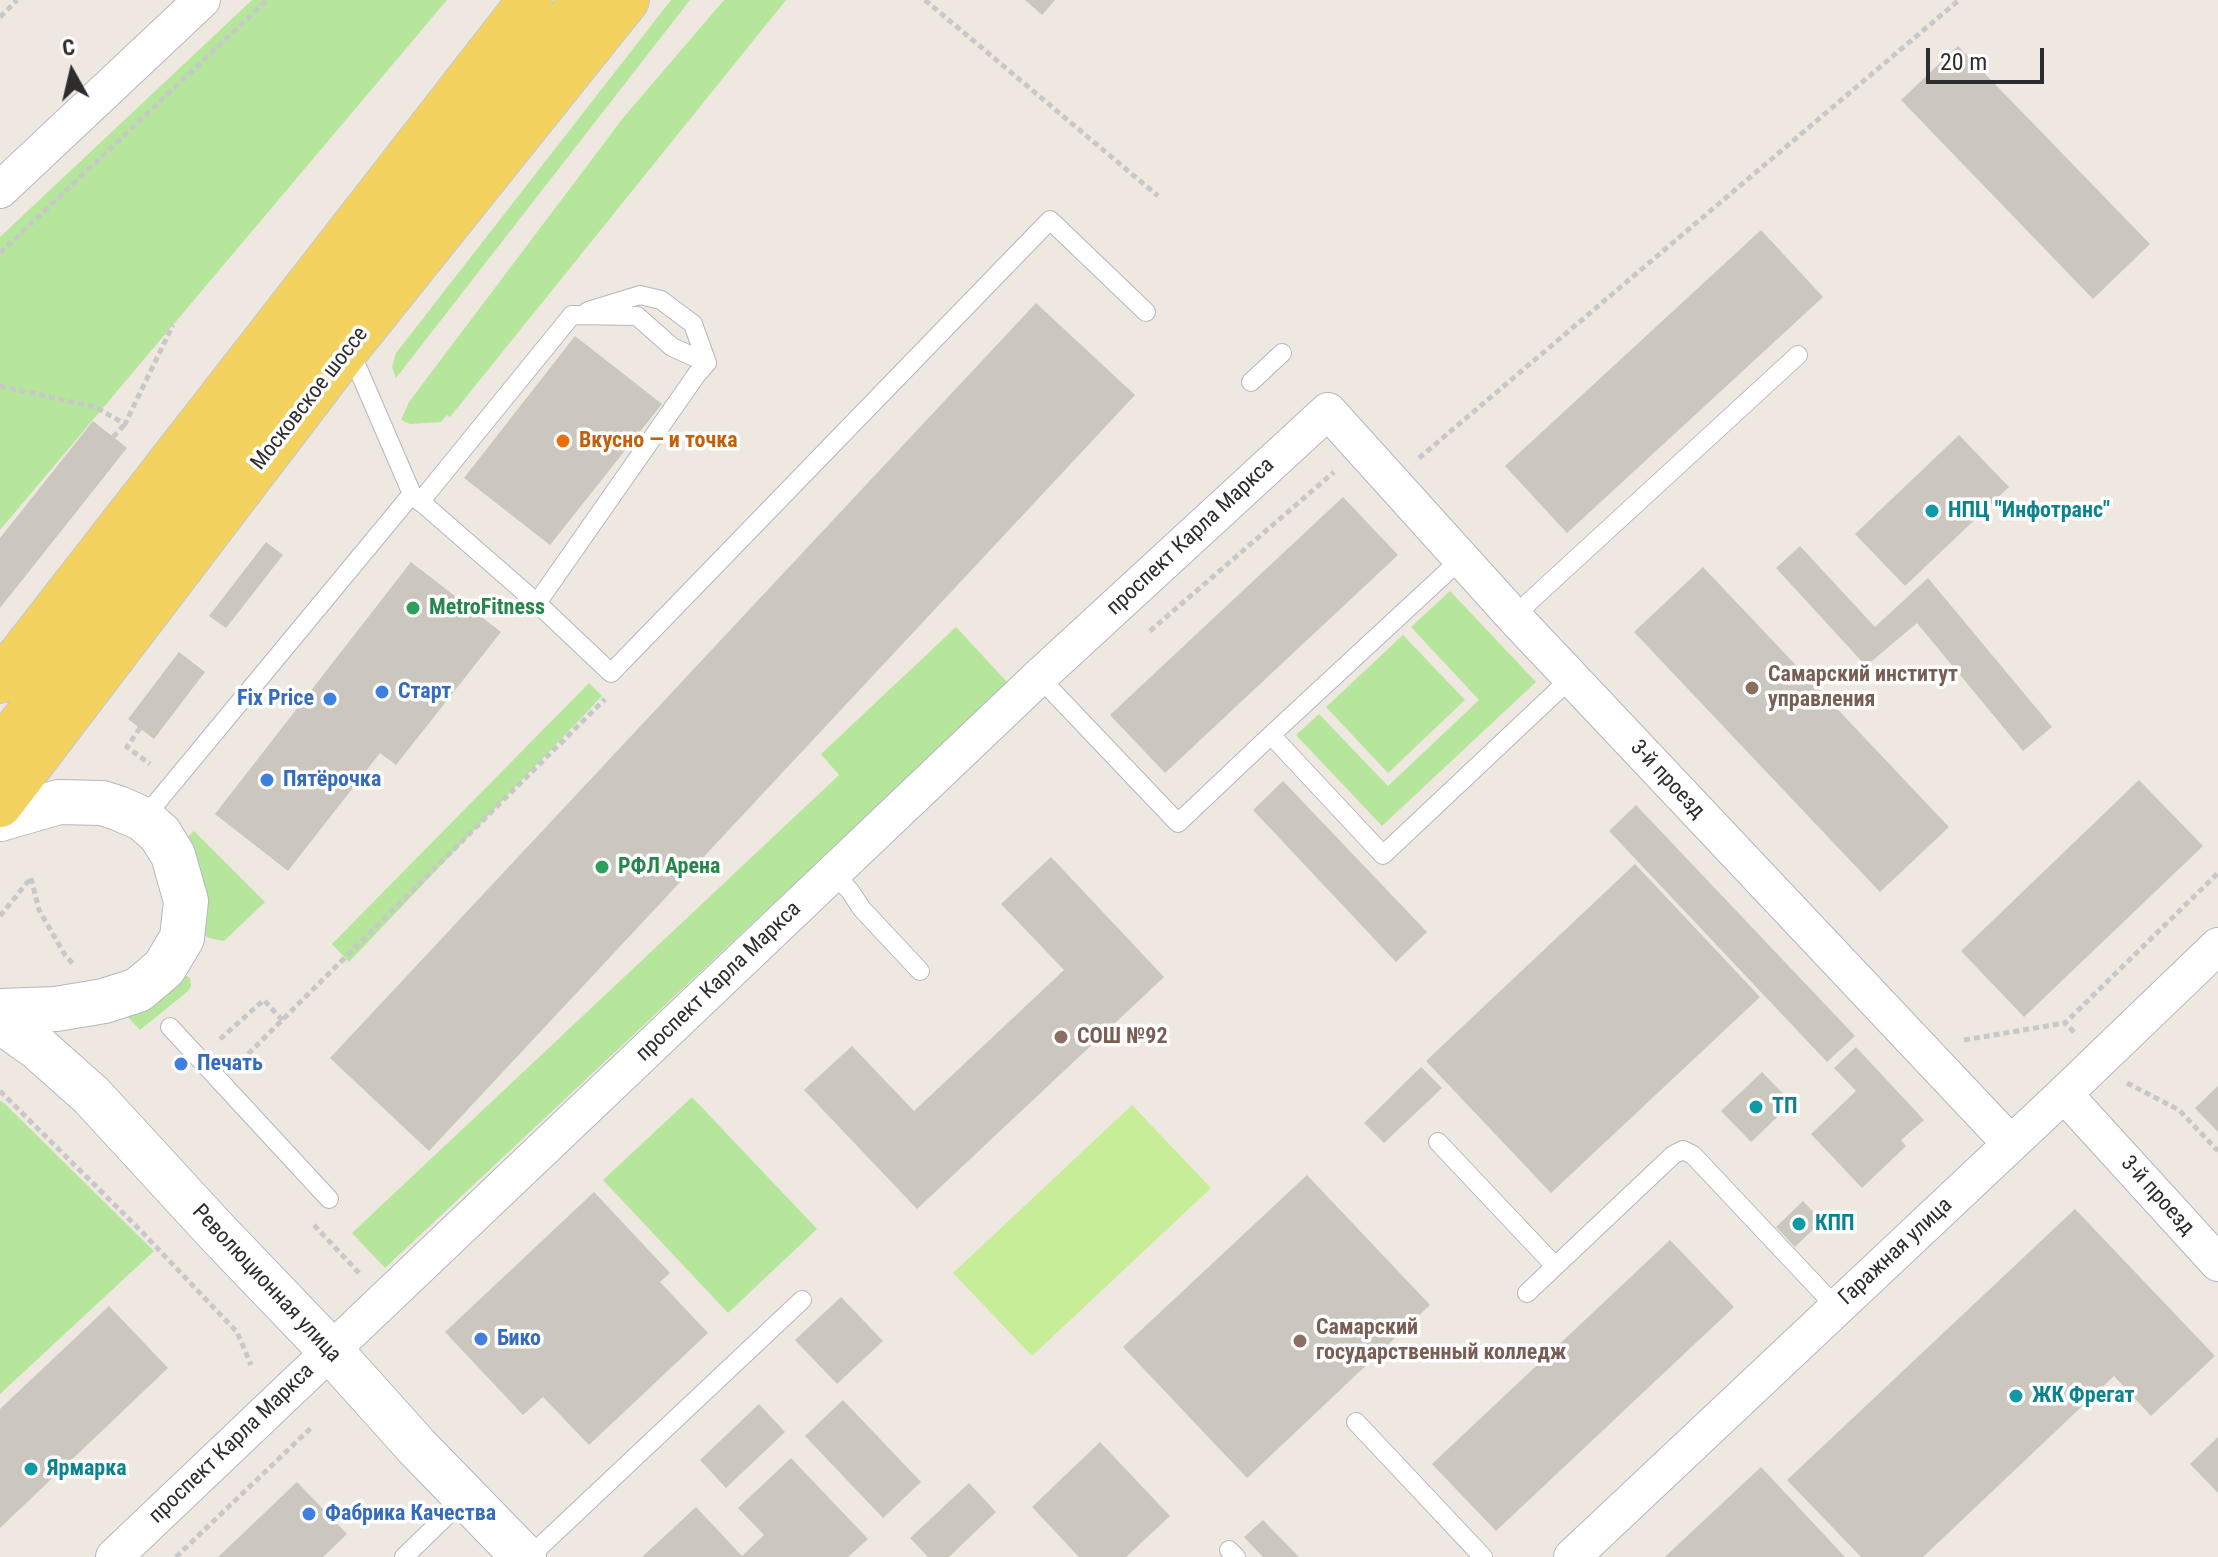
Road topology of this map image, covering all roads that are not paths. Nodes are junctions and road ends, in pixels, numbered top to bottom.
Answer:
1 (202, 0) edge
2 (530, 0) edge
3 (584, 0) edge
4 (627, 0) edge
5 (0, 190) edge
6 (1146, 312) dead end
7 (572, 315) junction
8 (341, 330) junction
9 (1282, 353) dead end
10 (1798, 355) dead end
11 (707, 363) junction
12 (1251, 382) dead end
13 (1328, 411) joint
14 (416, 498) junction
15 (1461, 559) junction
16 (537, 603) junction
17 (1515, 618) junction
18 (1039, 677) junction
19 (1571, 678) junction
20 (0, 681) edge
21 (1271, 735) junction
22 (0, 751) edge
23 (0, 805) edge
24 (0, 819) edge
25 (143, 819) junction
26 (833, 873) junction
27 (2218, 946) edge
28 (920, 971) dead end
29 (0, 1011) edge
30 (0, 1021) edge
31 (170, 1027) dead end
32 (2064, 1094) junction
33 (1438, 1142) dead end
34 (2011, 1144) junction
35 (329, 1199) dead end
36 (2218, 1263) edge
37 (1555, 1266) junction
38 (1527, 1293) dead end
39 (802, 1300) dead end
40 (1837, 1308) junction
41 (330, 1350) junction
42 (1356, 1422) dead end
43 (466, 1497) junction
44 (114, 1557) edge
45 (404, 1557) edge
46 (527, 1557) edge
47 (1483, 1557) edge
48 (1572, 1557) edge

1 - 5 street
2 - 20 main road
3 - 8 main road, Московское шоссе
4 - 8 main road, Московское шоссе
6 - 16 lane
7 - 11 lane
7 - 11 lane
7 - 14 lane
8 - 14 lane
8 - 22 main road, Московское шоссе
8 - 23 main road, Московское шоссе
9 - 12 lane
10 - 17 lane
11 - 16 lane
13 - 15 street, 3-й проезд
13 - 18 street, проспект Карла Маркса
14 - 16 lane
14 - 25 lane
15 - 17 street, 3-й проезд
15 - 21 lane
17 - 19 street, 3-й проезд
18 - 21 lane
18 - 26 street, проспект Карла Маркса
19 - 21 lane
19 - 34 street, 3-й проезд
24 - 25 main road
25 - 29 main road
26 - 28 lane
26 - 41 street, проспект Карла Маркса
27 - 32 street, Гаражная улица
30 - 41 main road, Революционная улица
31 - 35 lane
32 - 34 street, Гаражная улица
32 - 36 street, 3-й проезд
33 - 37 lane
34 - 40 street, Гаражная улица
37 - 38 lane
37 - 40 lane
39 - 46 lane
40 - 48 street, Гаражная улица
41 - 43 main road, Революционная улица
41 - 44 street, проспект Карла Маркса
42 - 47 lane
43 - 45 lane
43 - 46 main road, Революционная улица

